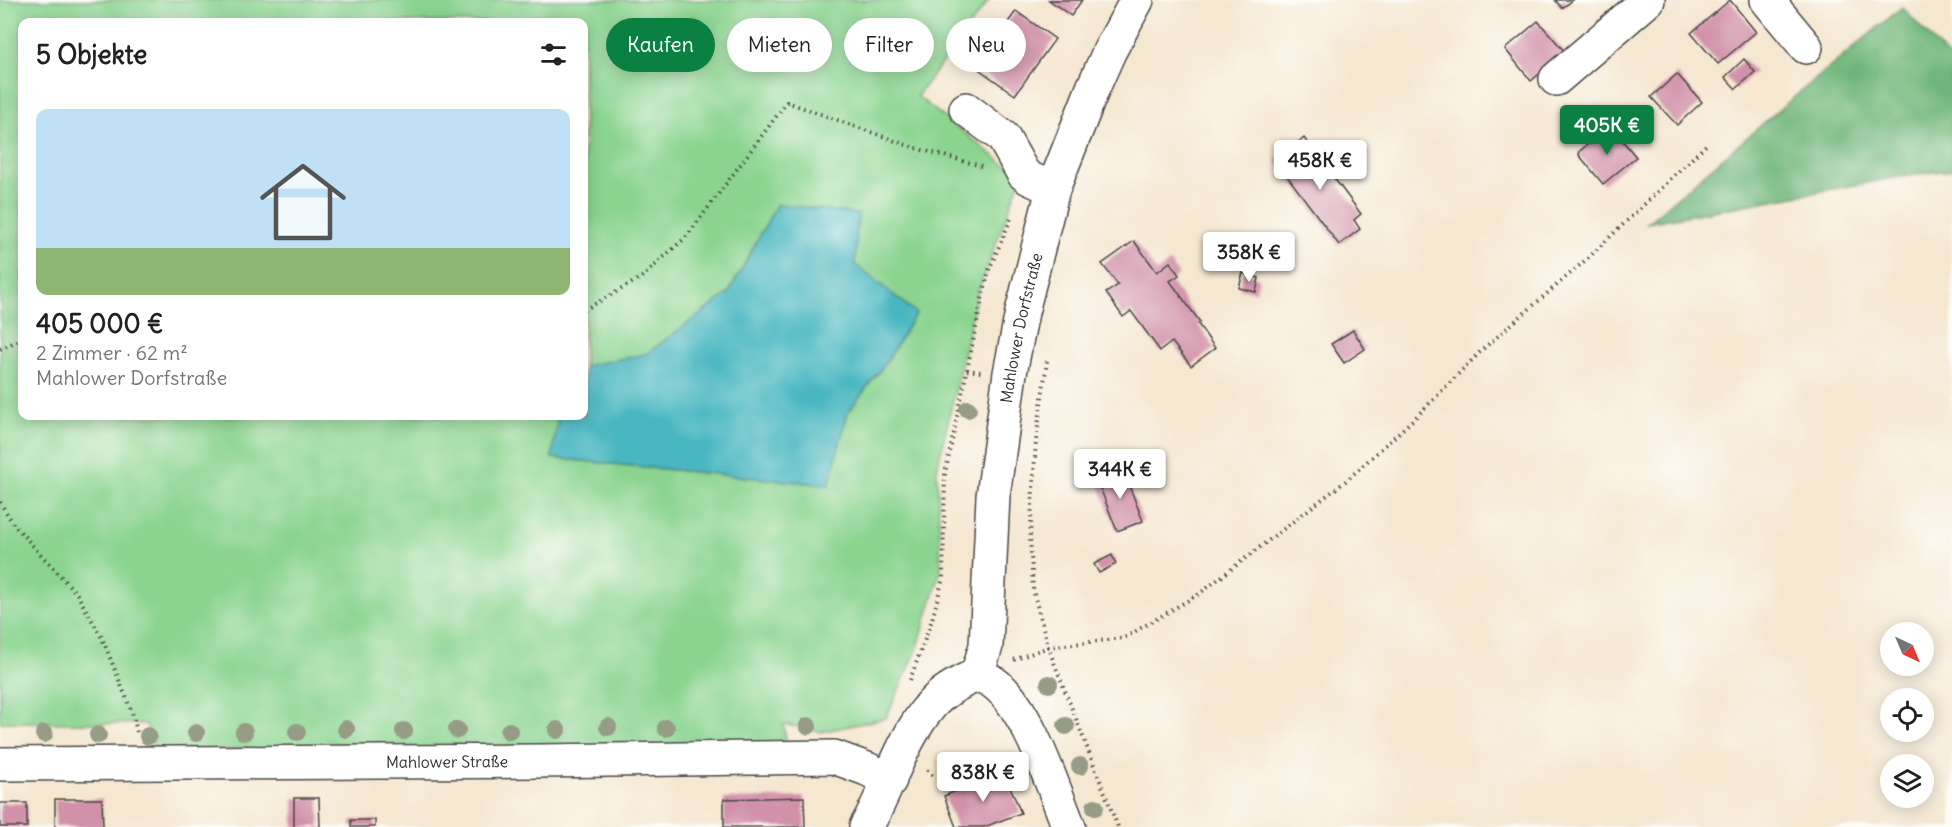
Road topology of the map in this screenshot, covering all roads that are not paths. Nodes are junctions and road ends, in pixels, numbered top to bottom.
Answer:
1 (1137, 0) edge
2 (1648, 0) edge
3 (1767, 0) edge
4 (1806, 47) dead end
5 (1556, 79) dead end
6 (966, 109) dead end
7 (1053, 189) junction
8 (977, 675) junction
9 (0, 764) edge
10 (890, 780) junction
11 (866, 827) edge
12 (1069, 827) edge

1 - 7 street, Mahlower Dorfstraße
2 - 5 street
3 - 4 street
6 - 7 street
7 - 8 street, Mahlower Dorfstraße
8 - 10 street
8 - 12 street
9 - 10 street, Mahlower Straße
10 - 11 street

